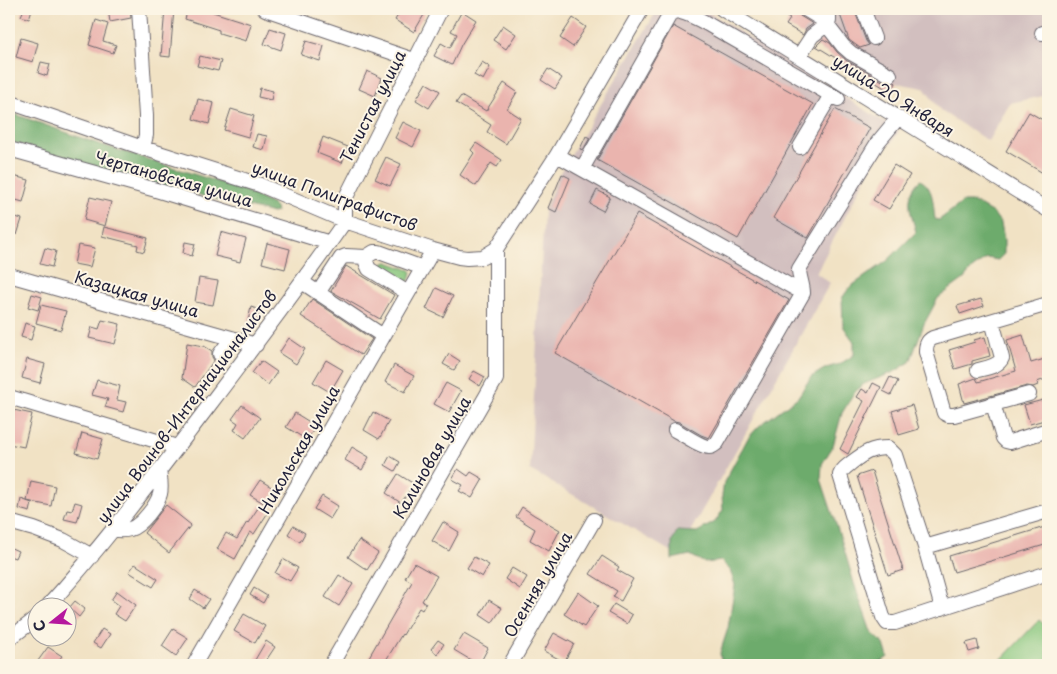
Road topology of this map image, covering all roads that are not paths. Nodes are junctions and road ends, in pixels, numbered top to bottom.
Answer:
1 (139, 9) edge
2 (268, 9) edge
3 (441, 9) edge
4 (642, 9) edge
5 (722, 9) edge
6 (805, 9) edge
7 (829, 9) edge
8 (863, 9) edge
9 (826, 25) junction
10 (874, 38) dead end
11 (799, 56) junction
12 (414, 60) junction
13 (890, 75) dead end
14 (9, 102) edge
15 (898, 118) junction
16 (800, 147) dead end
17 (143, 148) junction
18 (9, 149) edge
19 (557, 155) junction
20 (582, 169) junction
21 (1048, 210) edge
22 (345, 221) junction
23 (330, 243) junction
24 (433, 250) junction
25 (496, 250) junction
26 (366, 257) junction
27 (423, 268) junction
28 (9, 275) edge
29 (302, 282) junction
30 (318, 293) junction
31 (408, 293) junction
32 (803, 293) junction
33 (1048, 305) edge
34 (992, 321) junction
35 (383, 336) junction
36 (232, 338) junction
37 (256, 345) junction
38 (220, 354) dead end
39 (978, 370) dead end
40 (1030, 394) dead end
41 (9, 397) edge
42 (993, 404) junction
43 (675, 430) dead end
44 (1048, 430) edge
45 (177, 447) junction
46 (1048, 511) edge
47 (594, 520) dead end
48 (9, 522) edge
49 (925, 547) junction
50 (92, 556) junction
51 (1048, 573) edge
52 (57, 596) edge
53 (942, 608) junction
54 (28, 625) edge
55 (9, 639) edge
56 (194, 665) edge
57 (331, 665) edge
58 (510, 665) edge

1 - 17 street
2 - 12 street
3 - 12 street, Тенистая улица
4 - 19 street
5 - 11 street, улица 20 Января
6 - 9 street
7 - 9 street
8 - 10 street
9 - 11 street
9 - 13 street
11 - 15 street, улица 20 Января
12 - 22 street, Тенистая улица
14 - 17 street, улица Полиграфистов
15 - 21 street, улица 20 Января
15 - 32 street
16 - 20 street
17 - 22 street, улица Полиграфистов
18 - 23 street, Чертановская улица
19 - 20 street
19 - 25 street
20 - 32 street
22 - 23 street, улица Воинов-Интернационалистов
22 - 24 street, улица Полиграфистов
23 - 29 street, улица Воинов-Интернационалистов
24 - 25 street, улица Полиграфистов
24 - 27 street, Никольская улица
25 - 57 street, Калиновая улица
26 - 27 street
26 - 30 street
26 - 31 street
27 - 31 street, Никольская улица
28 - 36 street, Казацкая улица
29 - 30 street
29 - 37 street, улица Воинов-Интернационалистов
30 - 35 street
31 - 35 street, Никольская улица
32 - 43 street
33 - 34 street
34 - 39 street
34 - 42 street
35 - 56 street, Никольская улица
36 - 37 street, Казацкая улица
36 - 38 street
37 - 45 street, улица Воинов-Интернационалистов
40 - 42 street
41 - 45 street
42 - 44 street
45 - 50 street, улица Воинов-Интернационалистов
46 - 49 street
47 - 58 street, Осенняя улица
48 - 50 street
49 - 53 street
49 - 53 street
50 - 52 street, улица Воинов-Интернационалистов
51 - 53 street
54 - 55 street

